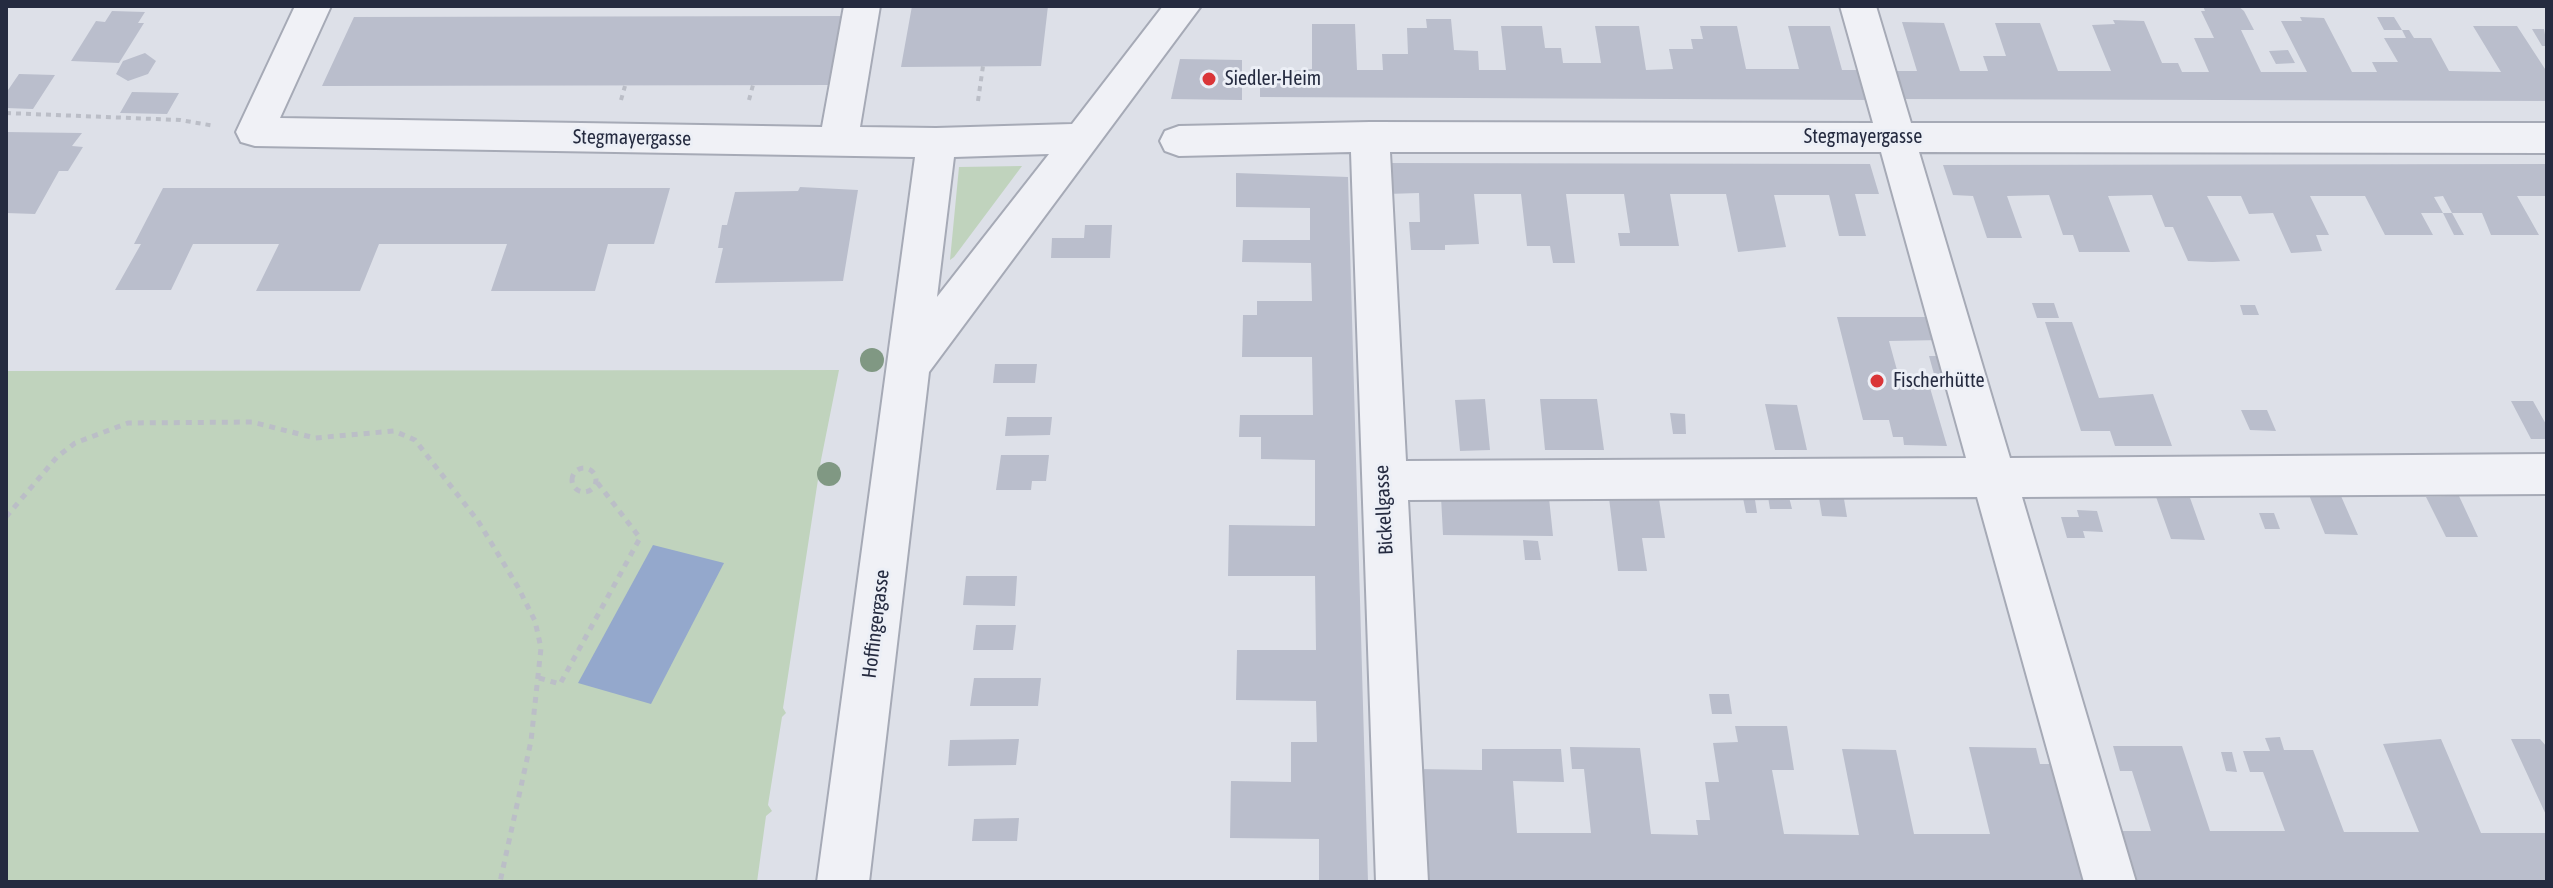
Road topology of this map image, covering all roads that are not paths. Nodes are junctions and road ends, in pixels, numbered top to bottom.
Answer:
1 (313, 6) edge
2 (862, 6) edge
3 (1183, 6) edge
4 (1858, 6) edge
5 (1370, 137) junction
6 (1897, 137) junction
7 (1082, 138) junction
8 (2547, 138) edge
9 (839, 141) junction
10 (1179, 141) dead end
11 (936, 143) junction
12 (908, 366) junction
13 (2547, 474) edge
14 (1995, 478) junction
15 (1382, 481) junction
16 (843, 882) edge
17 (1402, 882) edge
18 (2110, 882) edge

1 - 9 street, Stegmayergasse
2 - 9 street
3 - 7 street
4 - 6 street
5 - 6 street, Stegmayergasse
5 - 10 street, Stegmayergasse
5 - 15 street, Bickellgasse
6 - 8 street, Stegmayergasse
6 - 14 street
7 - 11 street, Stegmayergasse
7 - 12 street
9 - 11 street, Stegmayergasse
11 - 12 street, Hoffingergasse
12 - 16 street, Hoffingergasse
13 - 14 street
14 - 15 street
14 - 18 street
15 - 17 street, Bickellgasse

